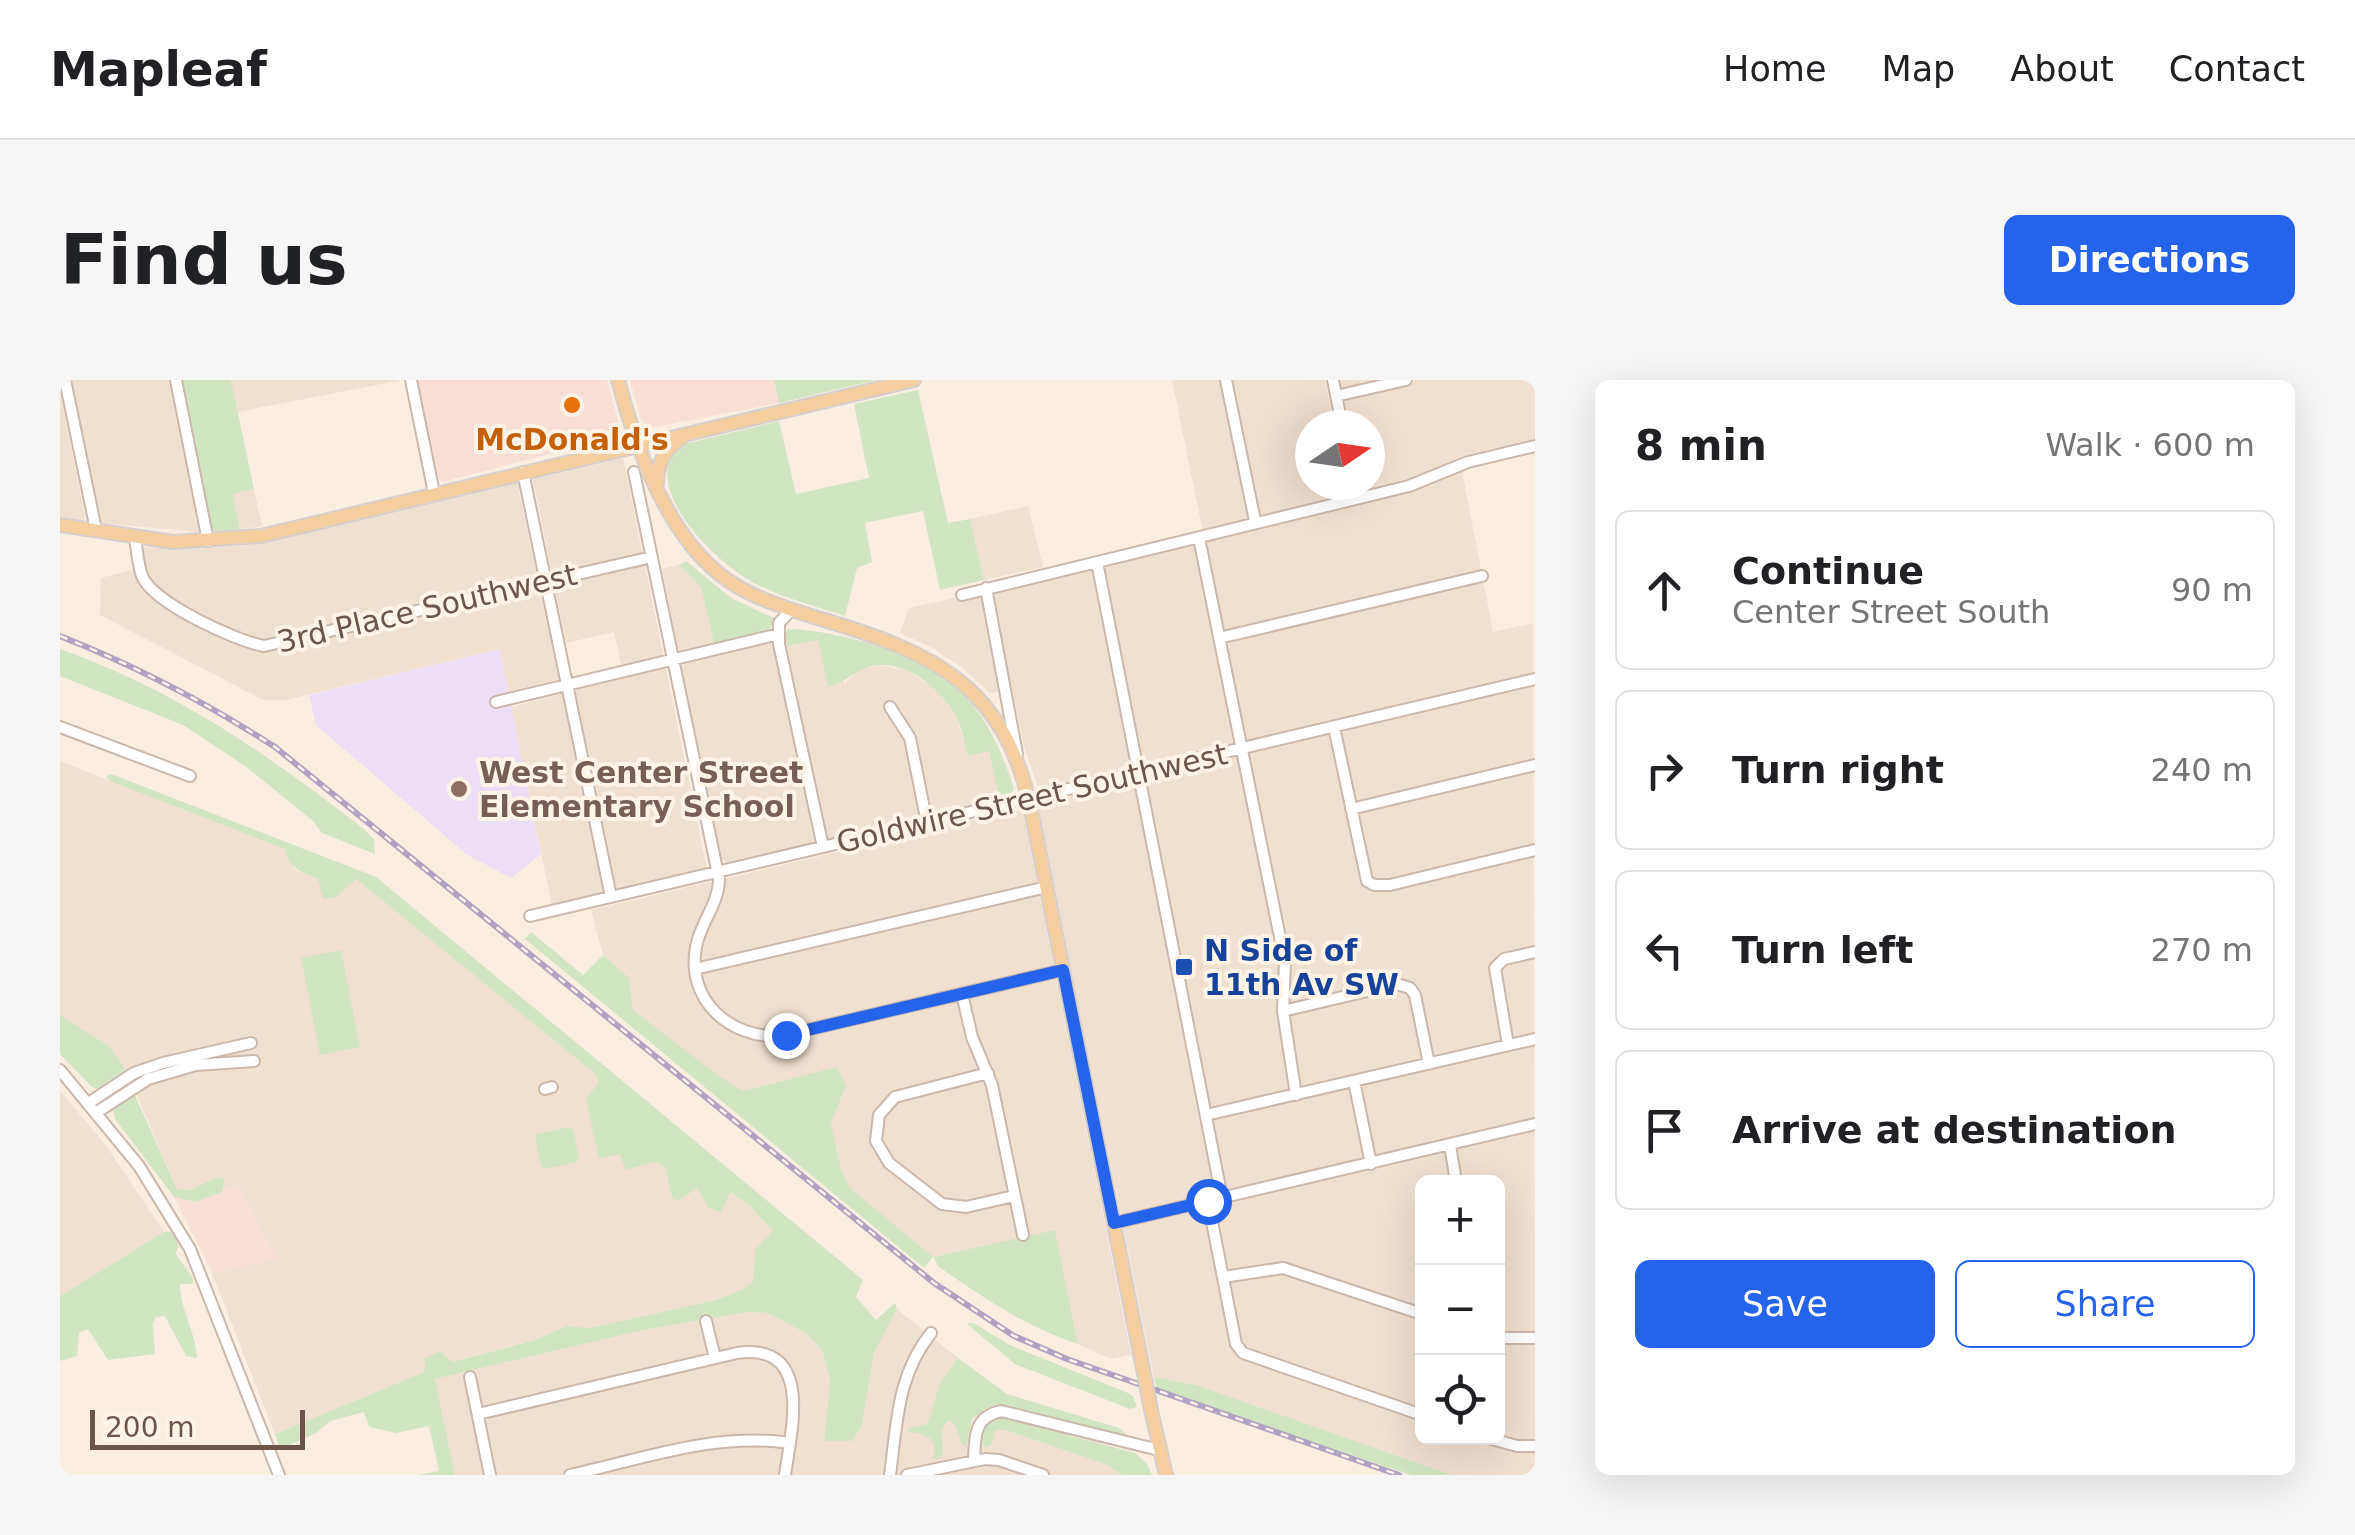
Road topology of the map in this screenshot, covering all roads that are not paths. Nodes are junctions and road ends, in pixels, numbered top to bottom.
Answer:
1 (65, 380) edge
2 (176, 380) edge
3 (411, 380) edge
4 (618, 380) edge
5 (914, 380) edge
6 (1226, 380) edge
7 (1332, 380) edge
8 (1406, 380) edge
9 (1336, 396) junction
10 (1339, 410) edge
11 (690, 433) junction
12 (640, 445) junction
13 (1535, 446) edge
14 (523, 472) junction
15 (634, 472) dead end
16 (656, 486) junction
17 (1385, 492) edge
18 (434, 493) junction
19 (1348, 500) edge
20 (1255, 522) junction
21 (60, 525) edge
22 (96, 530) junction
23 (136, 538) junction
24 (1199, 538) junction
25 (208, 540) junction
26 (652, 557) junction
27 (1097, 562) junction
28 (1482, 576) dead end
29 (546, 580) junction
30 (986, 588) junction
31 (962, 595) dead end
32 (790, 610) junction
33 (779, 634) junction
34 (1219, 638) junction
35 (672, 660) junction
36 (1535, 679) edge
37 (567, 684) junction
38 (1006, 690) junction
39 (496, 702) dead end
40 (890, 706) dead end
41 (988, 708) junction
42 (1334, 727) junction
43 (60, 728) edge
44 (1241, 749) junction
45 (1017, 757) junction
46 (1535, 765) edge
47 (1139, 773) junction
48 (190, 776) dead end
49 (1029, 799) junction
50 (1351, 809) junction
51 (928, 823) junction
52 (823, 847) junction
53 (1535, 850) edge
54 (716, 872) junction
55 (1047, 886) junction
56 (611, 897) junction
57 (530, 916) dead end
58 (1535, 952) edge
59 (696, 968) junction
60 (1063, 970) junction
61 (962, 994) junction
62 (1283, 1010) junction
63 (1535, 1039) edge
64 (252, 1043) dead end
65 (1508, 1045) junction
66 (254, 1061) dead end
67 (1429, 1064) junction
68 (60, 1070) edge
69 (988, 1073) junction
70 (1354, 1080) junction
71 (1296, 1094) junction
72 (94, 1107) junction
73 (1206, 1116) junction
74 (1535, 1124) edge
75 (1450, 1145) junction
76 (1371, 1164) junction
77 (1455, 1175) edge
78 (1014, 1196) junction
79 (1222, 1198) junction
80 (1208, 1201) junction
81 (1114, 1223) junction
82 (1023, 1236) dead end
83 (1223, 1277) junction
84 (1415, 1312) edge
85 (706, 1321) dead end
86 (931, 1334) dead end
87 (1505, 1338) edge
88 (1535, 1338) edge
89 (715, 1358) junction
90 (470, 1377) dead end
91 (1415, 1413) edge
92 (478, 1414) junction
93 (789, 1443) junction
94 (1505, 1443) edge
95 (1535, 1446) edge
96 (1159, 1450) junction
97 (974, 1459) junction
98 (1038, 1474) edge
99 (279, 1475) edge
100 (490, 1475) edge
101 (570, 1475) edge
102 (784, 1475) edge
103 (890, 1475) edge
104 (907, 1475) edge
105 (1166, 1475) edge

1 - 22 street
2 - 25 street
3 - 18 street
4 - 12 main road
5 - 11 main road
6 - 20 street
7 - 9 street
8 - 9 street
9 - 10 street
11 - 12 main road
11 - 16 main road
12 - 14 main road
12 - 16 main road
13 - 17 street
14 - 18 main road
14 - 29 street
15 - 26 street
16 - 32 main road
18 - 25 main road
19 - 20 street
20 - 24 street
21 - 22 main road
22 - 23 main road
23 - 25 main road
23 - 29 street, 3rd Place Southwest
24 - 27 street
24 - 34 street
26 - 29 street, 3rd Place Southwest
26 - 35 street
27 - 30 street
27 - 47 street
28 - 34 street
29 - 37 street
30 - 31 street
30 - 38 street
32 - 33 street
32 - 41 main road
33 - 35 street
33 - 52 street
34 - 44 street
35 - 37 street
35 - 54 street
36 - 42 street, Goldwire Street Southwest
37 - 39 street
37 - 56 street
38 - 41 street
38 - 45 street
40 - 51 street
41 - 45 main road
42 - 44 street, Goldwire Street Southwest
42 - 50 street
43 - 48 street
44 - 47 street, Goldwire Street Southwest
44 - 62 street
45 - 49 main road
46 - 50 street
47 - 49 street, Goldwire Street Southwest
47 - 73 street
49 - 51 street, Goldwire Street Southwest
49 - 55 main road
50 - 53 street
51 - 52 street, Goldwire Street Southwest
52 - 54 street, Goldwire Street Southwest
54 - 56 street, Goldwire Street Southwest
54 - 59 street
55 - 59 street
55 - 60 main road
56 - 57 street, Goldwire Street Southwest
58 - 65 street
59 - 61 street
60 - 61 street
60 - 81 main road
61 - 69 street
62 - 67 street
62 - 71 street
63 - 65 street
64 - 72 street
65 - 67 street
66 - 72 street
67 - 70 street
68 - 72 street
69 - 78 street
69 - 78 street
70 - 71 street
70 - 76 street
71 - 73 street
72 - 99 street
73 - 79 street
74 - 75 street
75 - 76 street
75 - 77 street
76 - 79 street
78 - 82 street
79 - 80 street
80 - 81 street
80 - 83 street
81 - 96 main road, bridge
83 - 84 street
83 - 91 street
85 - 89 street
86 - 103 street
87 - 88 street
89 - 92 street
89 - 93 street
90 - 92 street
92 - 100 street
93 - 101 street
93 - 102 street
94 - 95 street
96 - 97 street
96 - 105 main road
97 - 98 street
97 - 104 street

